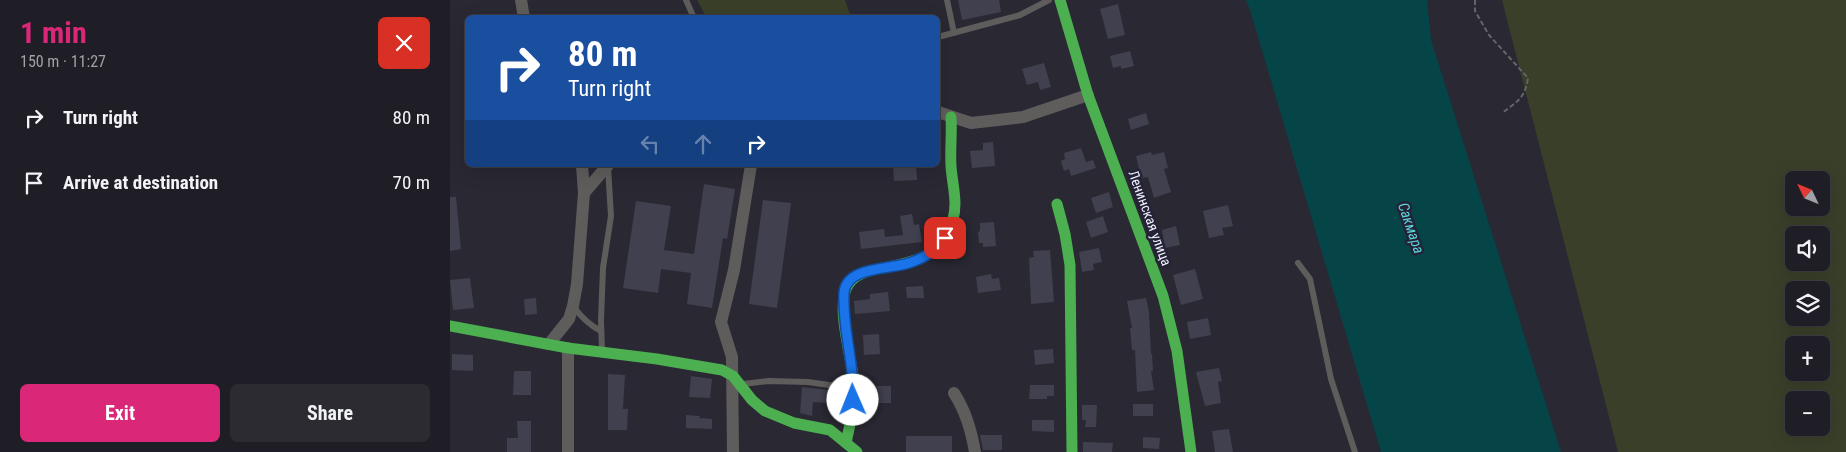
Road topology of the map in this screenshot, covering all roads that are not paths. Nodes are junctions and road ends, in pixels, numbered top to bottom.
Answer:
1 (521, 0) edge
2 (686, 0) edge
3 (947, 0) edge
4 (1049, 0) edge
5 (1060, 0) edge
6 (524, 15) edge
7 (693, 15) edge
8 (954, 33) junction
9 (940, 36) edge
10 (1088, 95) junction
11 (940, 113) edge
12 (951, 117) junction
13 (582, 167) edge
14 (607, 167) edge
15 (608, 167) edge
16 (751, 167) edge
17 (584, 193) junction
18 (1057, 204) dead end
19 (1298, 263) dead end
20 (573, 306) junction
21 (450, 326) edge
22 (601, 331) junction
23 (549, 344) junction
24 (568, 348) junction
25 (602, 352) junction
26 (736, 380) junction
27 (854, 384) junction
28 (954, 393) dead end
29 (846, 443) junction
30 (568, 452) edge
31 (733, 452) edge
32 (857, 452) edge
33 (975, 452) edge
34 (1072, 452) edge
35 (1191, 452) edge
36 (1355, 452) edge

1 - 6 street
2 - 7 lane
3 - 8 lane
4 - 8 lane
5 - 10 street, Ленинская улица
8 - 9 lane
10 - 12 street
10 - 35 street, Ленинская улица
11 - 12 street
12 - 27 street
13 - 17 street
14 - 17 street
15 - 22 lane
16 - 26 street
17 - 20 street
18 - 34 street
19 - 36 lane
20 - 22 lane
20 - 23 street
21 - 23 street
22 - 25 lane
23 - 24 street
24 - 25 street
24 - 30 street
25 - 26 street
26 - 27 lane
26 - 29 street
26 - 31 street
27 - 29 street
28 - 33 street
29 - 32 street

